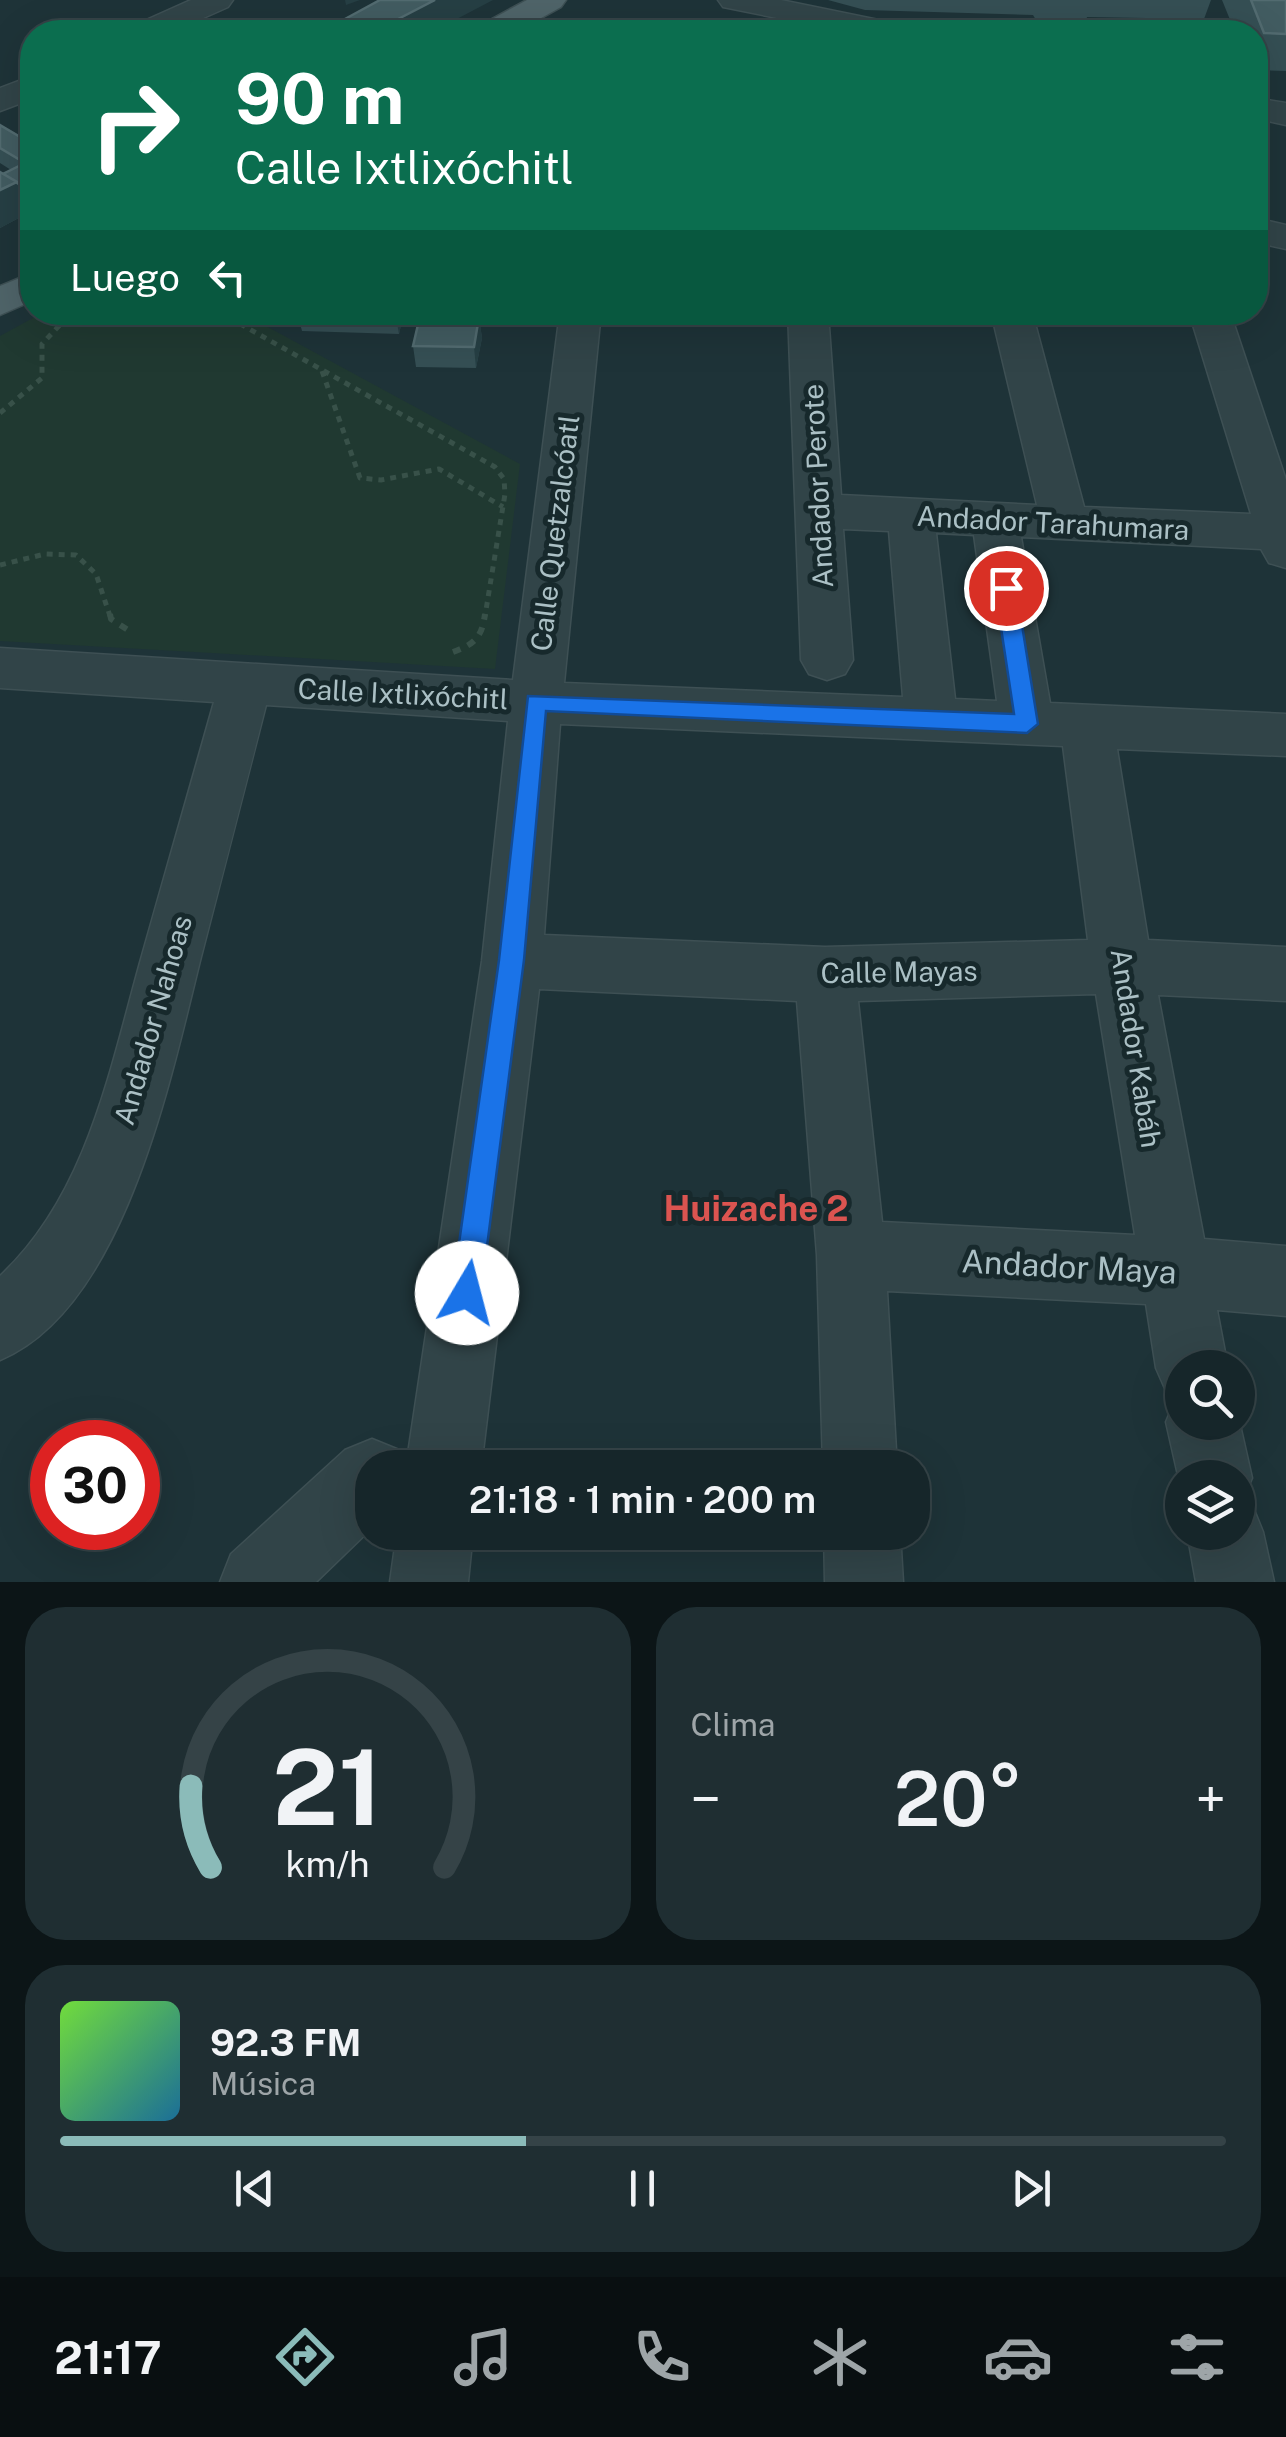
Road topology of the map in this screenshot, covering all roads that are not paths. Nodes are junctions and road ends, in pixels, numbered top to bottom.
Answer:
1 (217, 0) edge
2 (550, 0) edge
3 (734, 0) edge
4 (173, 20) edge
5 (514, 20) edge
6 (832, 20) edge
7 (580, 325) edge
8 (809, 325) edge
9 (1015, 325) edge
10 (1214, 325) edge
11 (821, 512) junction
12 (912, 516) junction
13 (995, 520) junction
14 (1065, 524) junction
15 (1284, 539) edge
16 (827, 660) dead end
17 (0, 668) edge
18 (246, 685) junction
19 (536, 702) junction
20 (930, 720) junction
21 (1057, 726) junction
22 (1286, 734) edge
23 (512, 960) junction
24 (1122, 966) junction
25 (1286, 974) edge
26 (824, 975) junction
27 (851, 1256) junction
28 (1172, 1271) junction
29 (1286, 1281) edge
30 (0, 1325) edge
31 (1188, 1350) edge
32 (448, 1436) edge
33 (420, 1450) edge
34 (859, 1450) edge
35 (355, 1493) edge
36 (432, 1550) edge
37 (863, 1550) edge
38 (1229, 1550) edge
39 (259, 1582) edge
40 (428, 1582) edge
41 (864, 1582) edge
42 (1235, 1582) edge

1 - 4 street
2 - 5 main road
3 - 6 street
7 - 19 street, Calle Quetzalcóatl
8 - 11 street, Andador Perote
9 - 14 street
10 - 15 street
11 - 12 street, Andador Tarahumara
11 - 16 street, Andador Perote
12 - 13 street, Andador Tarahumara
12 - 20 street
13 - 14 street, Andador Tarahumara
13 - 21 street, Andador Kabáh
14 - 15 street, Andador Tarahumara
17 - 18 street, Calle Ixtlixóchitl
18 - 19 street, Calle Ixtlixóchitl
18 - 30 street, Andador Nahoas
19 - 20 street, Calle Ixtlixóchitl
19 - 23 street, Calle Quetzalcóatl
20 - 21 street, Calle Ixtlixóchitl
21 - 22 street, Calle Ixtlixóchitl
21 - 24 street, Andador Kabáh
23 - 26 street, Calle Mayas
23 - 32 street, Calle Quetzalcóatl
24 - 25 street, Calle Mayas
24 - 26 street, Calle Mayas
24 - 28 street, Andador Kabáh
26 - 27 street
27 - 28 street, Andador Maya
27 - 34 street
28 - 29 street, Andador Maya
28 - 31 street, Andador Kabáh
32 - 33 street
35 - 39 street
36 - 40 street
37 - 41 street
38 - 42 street

